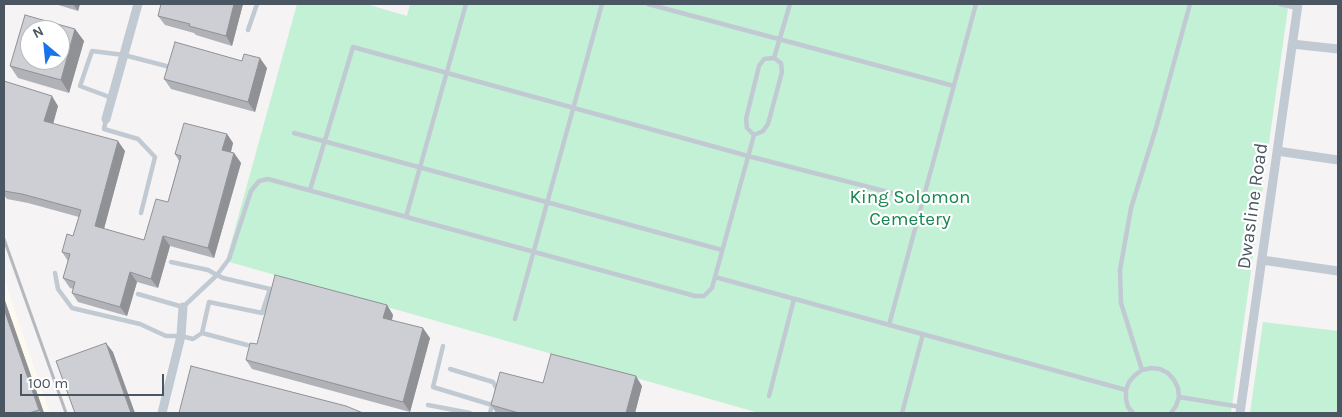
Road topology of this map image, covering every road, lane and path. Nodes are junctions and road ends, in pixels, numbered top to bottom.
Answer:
1 (138, 4) edge
2 (257, 4) edge
3 (466, 4) edge
4 (602, 4) edge
5 (648, 4) edge
6 (790, 4) edge
7 (976, 4) edge
8 (1190, 4) edge
9 (1280, 4) edge
10 (1297, 6) edge
11 (248, 30) dead end
12 (780, 39) junction
13 (1292, 44) junction
14 (1338, 49) edge
15 (124, 55) junction
16 (774, 58) junction
17 (170, 67) edge
18 (447, 72) junction
19 (954, 86) junction
20 (112, 98) junction
21 (574, 107) junction
22 (106, 119) joint
23 (294, 133) dead end
24 (754, 136) junction
25 (325, 141) junction
26 (1277, 151) junction
27 (748, 156) junction
28 (1338, 160) edge
29 (420, 167) junction
30 (310, 190) junction
31 (923, 201) junction
32 (547, 203) junction
33 (141, 213) dead end
34 (406, 217) junction
35 (722, 250) junction
36 (534, 252) junction
37 (1262, 260) junction
38 (171, 262) dead end
39 (1338, 271) edge
40 (55, 273) dead end
41 (217, 275) junction
42 (715, 277) junction
43 (138, 294) dead end
44 (794, 299) junction
45 (183, 307) junction
46 (515, 319) dead end
47 (889, 325) junction
48 (202, 333) junction
49 (923, 334) junction
50 (181, 336) junction
51 (247, 345) edge
52 (444, 346) dead end
53 (450, 369) dead end
54 (1142, 370) junction
55 (1126, 390) junction
56 (769, 396) dead end
57 (1179, 397) junction
58 (428, 405) dead end
59 (492, 405) junction
60 (1241, 410) edge
61 (162, 413) edge
62 (470, 413) edge
63 (490, 413) edge
64 (902, 413) edge
65 (1133, 413) edge
66 (1171, 413) edge

1 - 15 street
2 - 11 lane
3 - 18 lane
4 - 21 lane
5 - 12 lane
6 - 12 lane
7 - 19 lane
8 - 54 lane
9 - 10 lane
10 - 13 street, Dwasline Road
12 - 16 lane
12 - 19 lane
13 - 14 street
13 - 26 street, Dwasline Road
15 - 17 lane
15 - 20 street
15 - 20 lane
16 - 24 lane
16 - 24 lane
18 - 21 lane
18 - 25 lane
18 - 29 lane
19 - 31 lane
20 - 22 street
21 - 27 lane
21 - 32 lane
22 - 33 lane
23 - 25 lane
24 - 27 lane
25 - 29 lane
25 - 30 lane
26 - 28 street
26 - 37 street, Dwasline Road
27 - 31 lane
27 - 35 lane
29 - 32 lane
29 - 34 lane
30 - 34 lane
30 - 41 lane
31 - 47 lane
32 - 35 lane
32 - 36 lane
34 - 36 lane
35 - 42 lane
36 - 42 lane
36 - 46 lane
37 - 39 street
37 - 60 street, Dwasline Road
38 - 41 lane
40 - 50 lane
41 - 45 lane
41 - 48 lane
42 - 44 lane
43 - 45 lane
44 - 47 lane
44 - 56 lane
45 - 50 street
47 - 49 lane
48 - 50 lane
48 - 51 lane
49 - 55 lane
49 - 64 lane
50 - 61 street
52 - 59 lane
53 - 59 lane
54 - 55 lane
54 - 57 lane
55 - 65 lane
57 - 60 lane
57 - 66 lane
58 - 62 lane
59 - 63 lane

